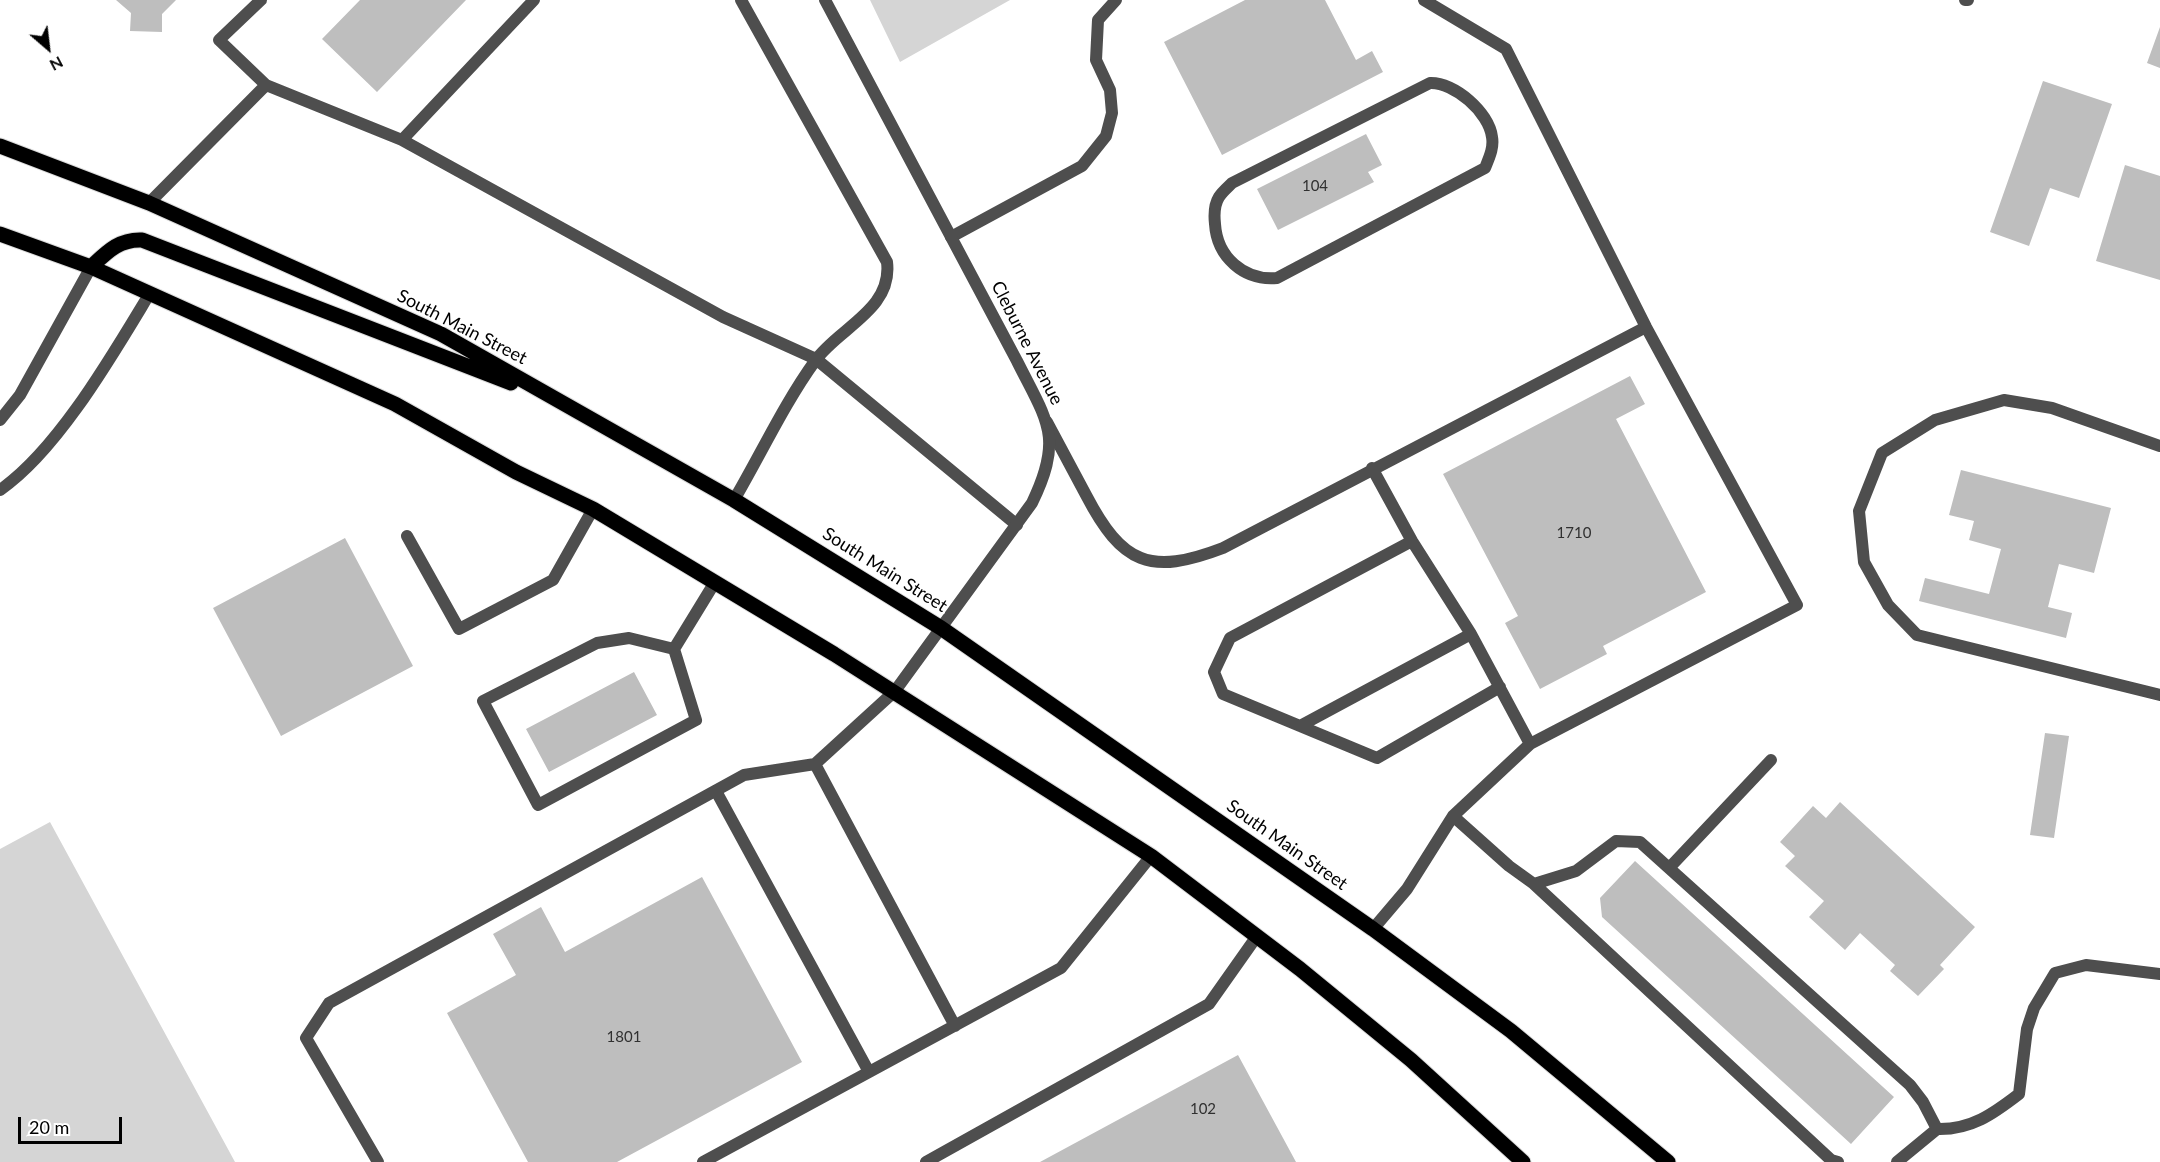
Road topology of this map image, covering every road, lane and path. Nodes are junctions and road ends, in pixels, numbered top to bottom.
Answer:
1 (261, 0) edge
2 (534, 0) edge
3 (741, 0) edge
4 (825, 0) edge
5 (1116, 0) edge
6 (1425, 0) edge
7 (266, 86) junction
8 (402, 140) junction
9 (0, 146) edge
10 (149, 203) junction
11 (0, 234) edge
12 (951, 237) junction
13 (1221, 253) joint
14 (91, 267) junction
15 (150, 293) junction
16 (1646, 327) junction
17 (816, 359) junction
18 (561, 402) junction
19 (1046, 418) junction
20 (0, 420) edge
21 (2160, 446) edge
22 (1372, 468) junction
23 (0, 490) edge
24 (734, 500) junction
25 (593, 509) junction
26 (1017, 525) junction
27 (406, 536) dead end
28 (1412, 541) junction
29 (715, 582) junction
30 (941, 628) junction
31 (1471, 634) junction
32 (674, 649) junction
33 (1500, 687) junction
34 (895, 691) junction
35 (2160, 695) edge
36 (1300, 726) junction
37 (1530, 744) junction
38 (1771, 760) dead end
39 (815, 764) junction
40 (716, 791) junction
41 (1453, 816) junction
42 (1151, 856) junction
43 (1671, 866) junction
44 (1534, 884) junction
45 (1373, 929) junction
46 (1257, 936) junction
47 (2160, 974) edge
48 (955, 1026) junction
49 (869, 1072) junction
50 (1937, 1129) junction
51 (378, 1162) edge
52 (703, 1162) edge
53 (926, 1162) edge
54 (1523, 1162) edge
55 (1668, 1162) edge
56 (1838, 1162) edge
57 (1897, 1162) edge

1 - 7 street
2 - 8 street
3 - 17 street
4 - 12 street, Cleburne Avenue
5 - 12 street
6 - 16 street
7 - 8 street
7 - 10 street
8 - 17 street
9 - 10 main road, South Main Street
10 - 18 main road, South Main Street
11 - 14 main road
12 - 19 street, Cleburne Avenue
13 - 13 street
14 - 15 main road
14 - 18 main road
14 - 20 street
15 - 23 street
15 - 25 main road
16 - 22 street
16 - 37 street
17 - 24 street
17 - 26 street
18 - 24 main road, South Main Street
19 - 22 street
19 - 26 street, Cleburne Avenue
21 - 35 street
22 - 28 street
24 - 30 main road, South Main Street
25 - 27 street
25 - 29 main road
26 - 30 street, Cleburne Avenue
28 - 31 street
28 - 36 street
29 - 32 street
29 - 34 main road
30 - 34 street, Cleburne Avenue
30 - 45 main road, South Main Street
31 - 33 street
31 - 36 street
32 - 32 street
33 - 36 street
33 - 37 street
34 - 39 street, Cleburne Avenue
34 - 42 main road
37 - 41 street
38 - 43 street
39 - 40 street
39 - 48 street
40 - 49 street
40 - 51 street
41 - 44 street
41 - 45 street
42 - 46 main road
42 - 48 street
43 - 44 street
43 - 50 street
44 - 56 street
45 - 55 main road, South Main Street
46 - 53 street
46 - 54 main road
47 - 50 street
48 - 49 street
49 - 52 street
50 - 57 street

